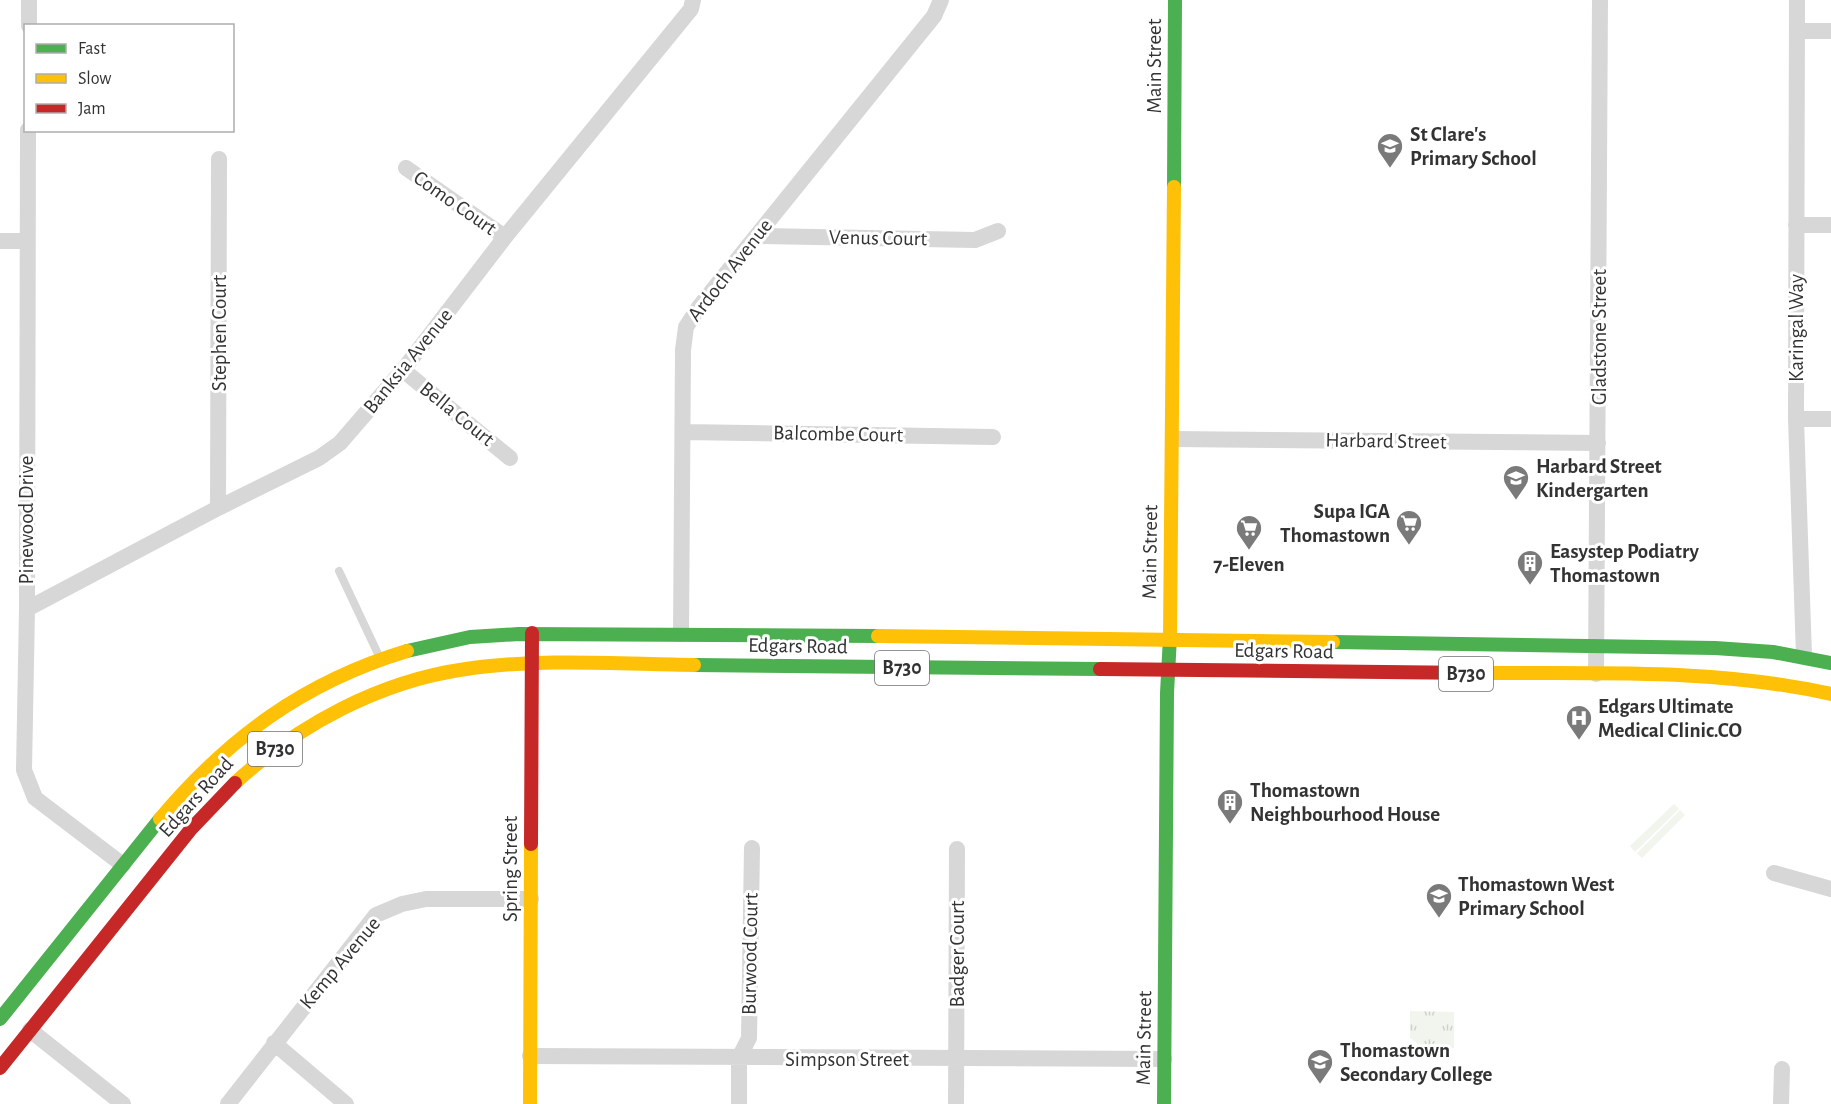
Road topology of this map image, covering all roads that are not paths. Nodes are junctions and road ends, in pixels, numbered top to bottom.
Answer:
1 (29, 0) edge
2 (693, 0) edge
3 (941, 0) edge
4 (1175, 0) edge
5 (1600, 0) edge
6 (1797, 0) edge
7 (29, 24) edge
8 (1797, 31) junction
9 (1831, 31) edge
10 (28, 132) edge
11 (219, 159) dead end
12 (406, 168) dead end
13 (1796, 225) junction
14 (1831, 225) edge
15 (998, 231) dead end
16 (757, 236) junction
17 (505, 237) junction
18 (0, 241) edge
19 (26, 241) junction
20 (403, 370) junction
21 (1796, 419) junction
22 (1831, 419) edge
23 (683, 432) junction
24 (993, 437) dead end
25 (1173, 439) junction
26 (1598, 443) junction
27 (510, 458) dead end
28 (218, 508) junction
29 (339, 571) dead end
30 (27, 609) junction
31 (532, 633) junction
32 (681, 634) junction
33 (1170, 639) junction
34 (1597, 645) junction
35 (1804, 656) junction
36 (381, 659) junction
37 (1831, 663) edge
38 (531, 665) junction
39 (1168, 671) junction
40 (1596, 674) junction
41 (1831, 694) edge
42 (752, 848) dead end
43 (957, 849) dead end
44 (123, 865) junction
45 (1774, 873) dead end
46 (1831, 889) edge
47 (531, 899) junction
48 (0, 1019) edge
49 (30, 1030) junction
50 (274, 1043) junction
51 (530, 1056) junction
52 (739, 1058) junction
53 (1164, 1059) junction
54 (957, 1060) junction
55 (0, 1068) edge
56 (1782, 1069) dead end
57 (123, 1104) edge
58 (228, 1104) edge
59 (346, 1104) edge
60 (530, 1104) edge
61 (739, 1104) edge
62 (956, 1104) edge
63 (1164, 1104) edge
64 (1781, 1104) edge

1 - 7 street
2 - 17 street, Banksia Avenue
3 - 16 street, Ardoch Avenue
4 - 25 main road, Main Street
5 - 26 street, Gladstone Street
6 - 8 street, Karingal Way
8 - 9 street
8 - 13 street, Karingal Way
10 - 19 street, Pinewood Drive
11 - 28 street, Stephen Court
12 - 17 street, Como Court
13 - 14 street
13 - 21 street, Karingal Way
15 - 16 street, Venus Court
16 - 23 street, Ardoch Avenue
17 - 20 street, Banksia Avenue
18 - 19 street
19 - 30 street, Pinewood Drive
20 - 27 street, Bella Court
20 - 28 street, Banksia Avenue
21 - 22 street
21 - 35 street, Karingal Way
23 - 24 street, Balcombe Court
23 - 32 street, Ardoch Avenue
25 - 26 street, Harbard Street
25 - 33 main road, Main Street
26 - 34 street, Gladstone Street
28 - 30 street, Banksia Avenue
29 - 36 lane
30 - 44 street, Pinewood Drive
31 - 32 main road, Edgars Road / B730
31 - 36 main road, Edgars Road / B730
31 - 38 main road, Spring Street
32 - 33 main road, Edgars Road / B730
33 - 34 main road, Edgars Road / B730
33 - 39 main road, Main Street
34 - 35 main road, Edgars Road / B730
34 - 40 street, Gladstone Street
35 - 37 main road, Edgars Road / B730
36 - 44 main road, Edgars Road / B730
38 - 39 main road, Edgars Road / B730
38 - 47 main road, Spring Street
38 - 49 main road, Edgars Road / B730
39 - 40 main road, Edgars Road / B730
39 - 53 main road, Main Street
40 - 41 main road, Edgars Road / B730
42 - 52 street, Burwood Court
43 - 54 street, Badger Court
44 - 48 main road, Edgars Road / B730
45 - 46 street
47 - 50 street, Kemp Avenue
47 - 51 main road, Spring Street
49 - 55 main road, Edgars Road / B730
49 - 57 street
50 - 58 street, Kemp Avenue
50 - 59 street
51 - 52 street, Simpson Street
51 - 60 main road, Spring Street
52 - 54 street, Simpson Street
52 - 61 street
53 - 54 street, Simpson Street
53 - 63 main road, Main Street
54 - 62 street, Badger Court
56 - 64 street

